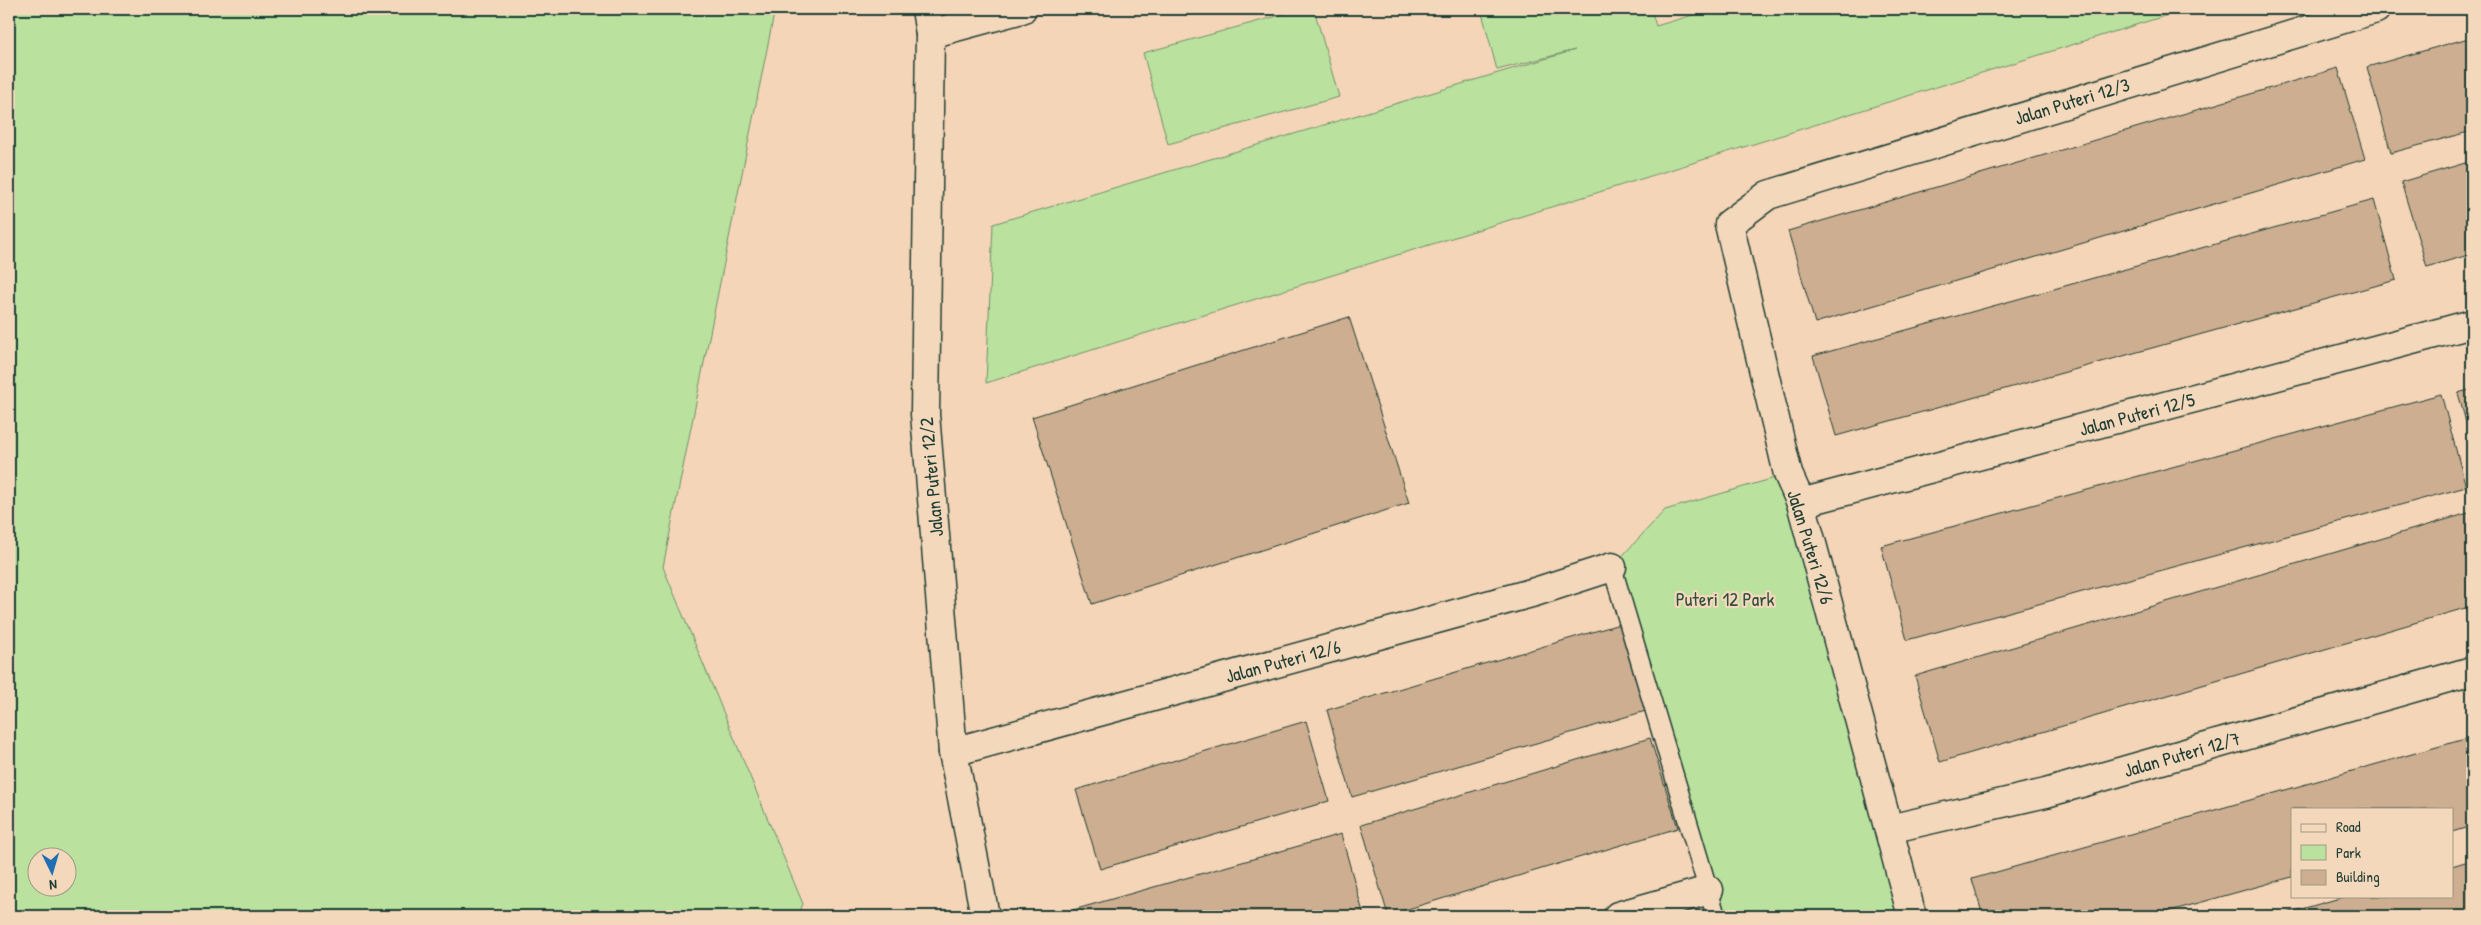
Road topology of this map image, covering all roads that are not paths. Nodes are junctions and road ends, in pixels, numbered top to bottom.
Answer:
1 (1022, 9) edge
2 (2376, 9) edge
3 (928, 22) edge
4 (1768, 195) joint
5 (2472, 324) edge
6 (1801, 503) junction
7 (1612, 566) joint
8 (2472, 671) edge
9 (953, 752) junction
10 (1889, 829) junction
11 (1709, 890) junction
12 (985, 916) edge
13 (1618, 916) edge
14 (1716, 916) edge
15 (1912, 916) edge

1 - 3 street
2 - 4 street, Jalan Puteri 12/3
3 - 9 street, Jalan Puteri 12/2
4 - 6 street, Jalan Puteri 12/6
5 - 6 street, Jalan Puteri 12/5
6 - 10 street, Jalan Puteri 12/6
7 - 9 street, Jalan Puteri 12/6
7 - 11 lane
8 - 10 street, Jalan Puteri 12/7
9 - 12 street, Jalan Puteri 12/2
10 - 15 street, Jalan Puteri 12/6
11 - 13 street
11 - 14 lane

